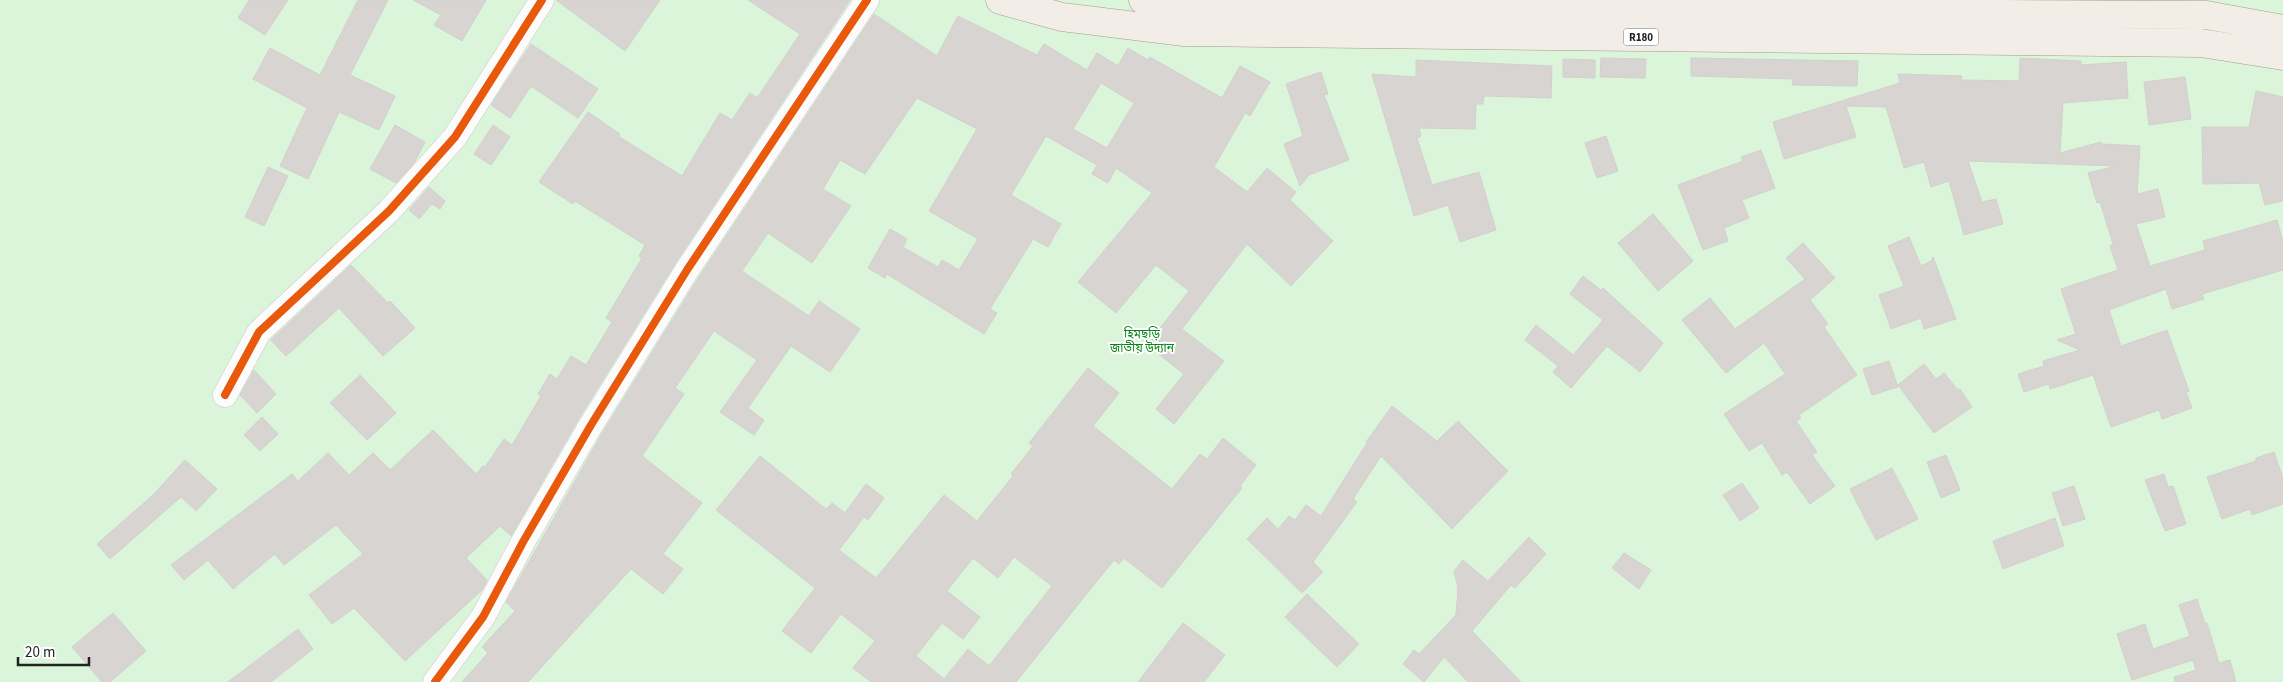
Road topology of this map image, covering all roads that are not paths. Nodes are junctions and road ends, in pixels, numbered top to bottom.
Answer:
1 (542, 0) edge
2 (867, 0) edge
3 (1000, 0) edge
4 (1143, 0) edge
5 (2283, 29) edge
6 (2283, 56) edge
7 (224, 395) dead end
8 (435, 682) edge

1 - 7 street
2 - 8 street
3 - 6 main road, R180
4 - 5 main road, R180

